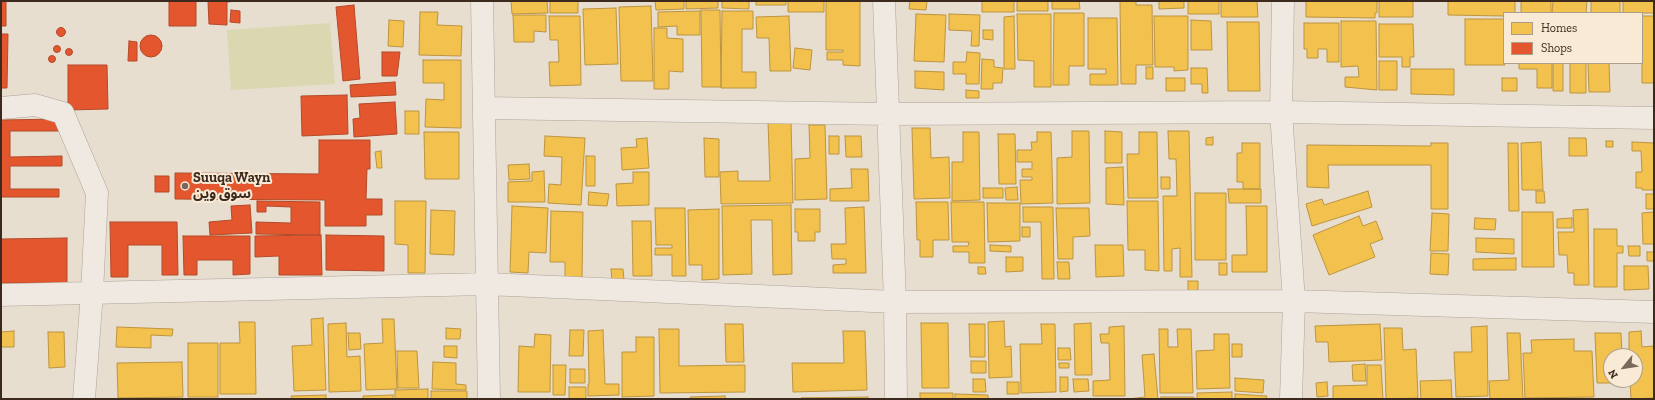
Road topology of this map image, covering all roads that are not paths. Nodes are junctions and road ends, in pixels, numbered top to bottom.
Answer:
1 (482, 1) edge
2 (884, 1) edge
3 (1283, 1) edge
4 (1, 108) edge
5 (484, 108) junction
6 (1281, 112) junction
7 (888, 114) junction
8 (1654, 118) edge
9 (487, 284) junction
10 (92, 292) junction
11 (1, 295) edge
12 (1294, 301) junction
13 (895, 302) junction
14 (1654, 312) edge
15 (84, 399) edge
16 (489, 399) edge
17 (896, 399) edge
18 (1291, 399) edge

1 - 5 street
2 - 7 street
3 - 6 street
4 - 10 street
5 - 7 street
5 - 9 street
6 - 7 street
6 - 8 street
6 - 12 street
7 - 13 street
9 - 10 street
9 - 13 street
9 - 16 street
10 - 11 street
10 - 15 street
12 - 13 street
12 - 14 street
12 - 18 street
13 - 17 street

